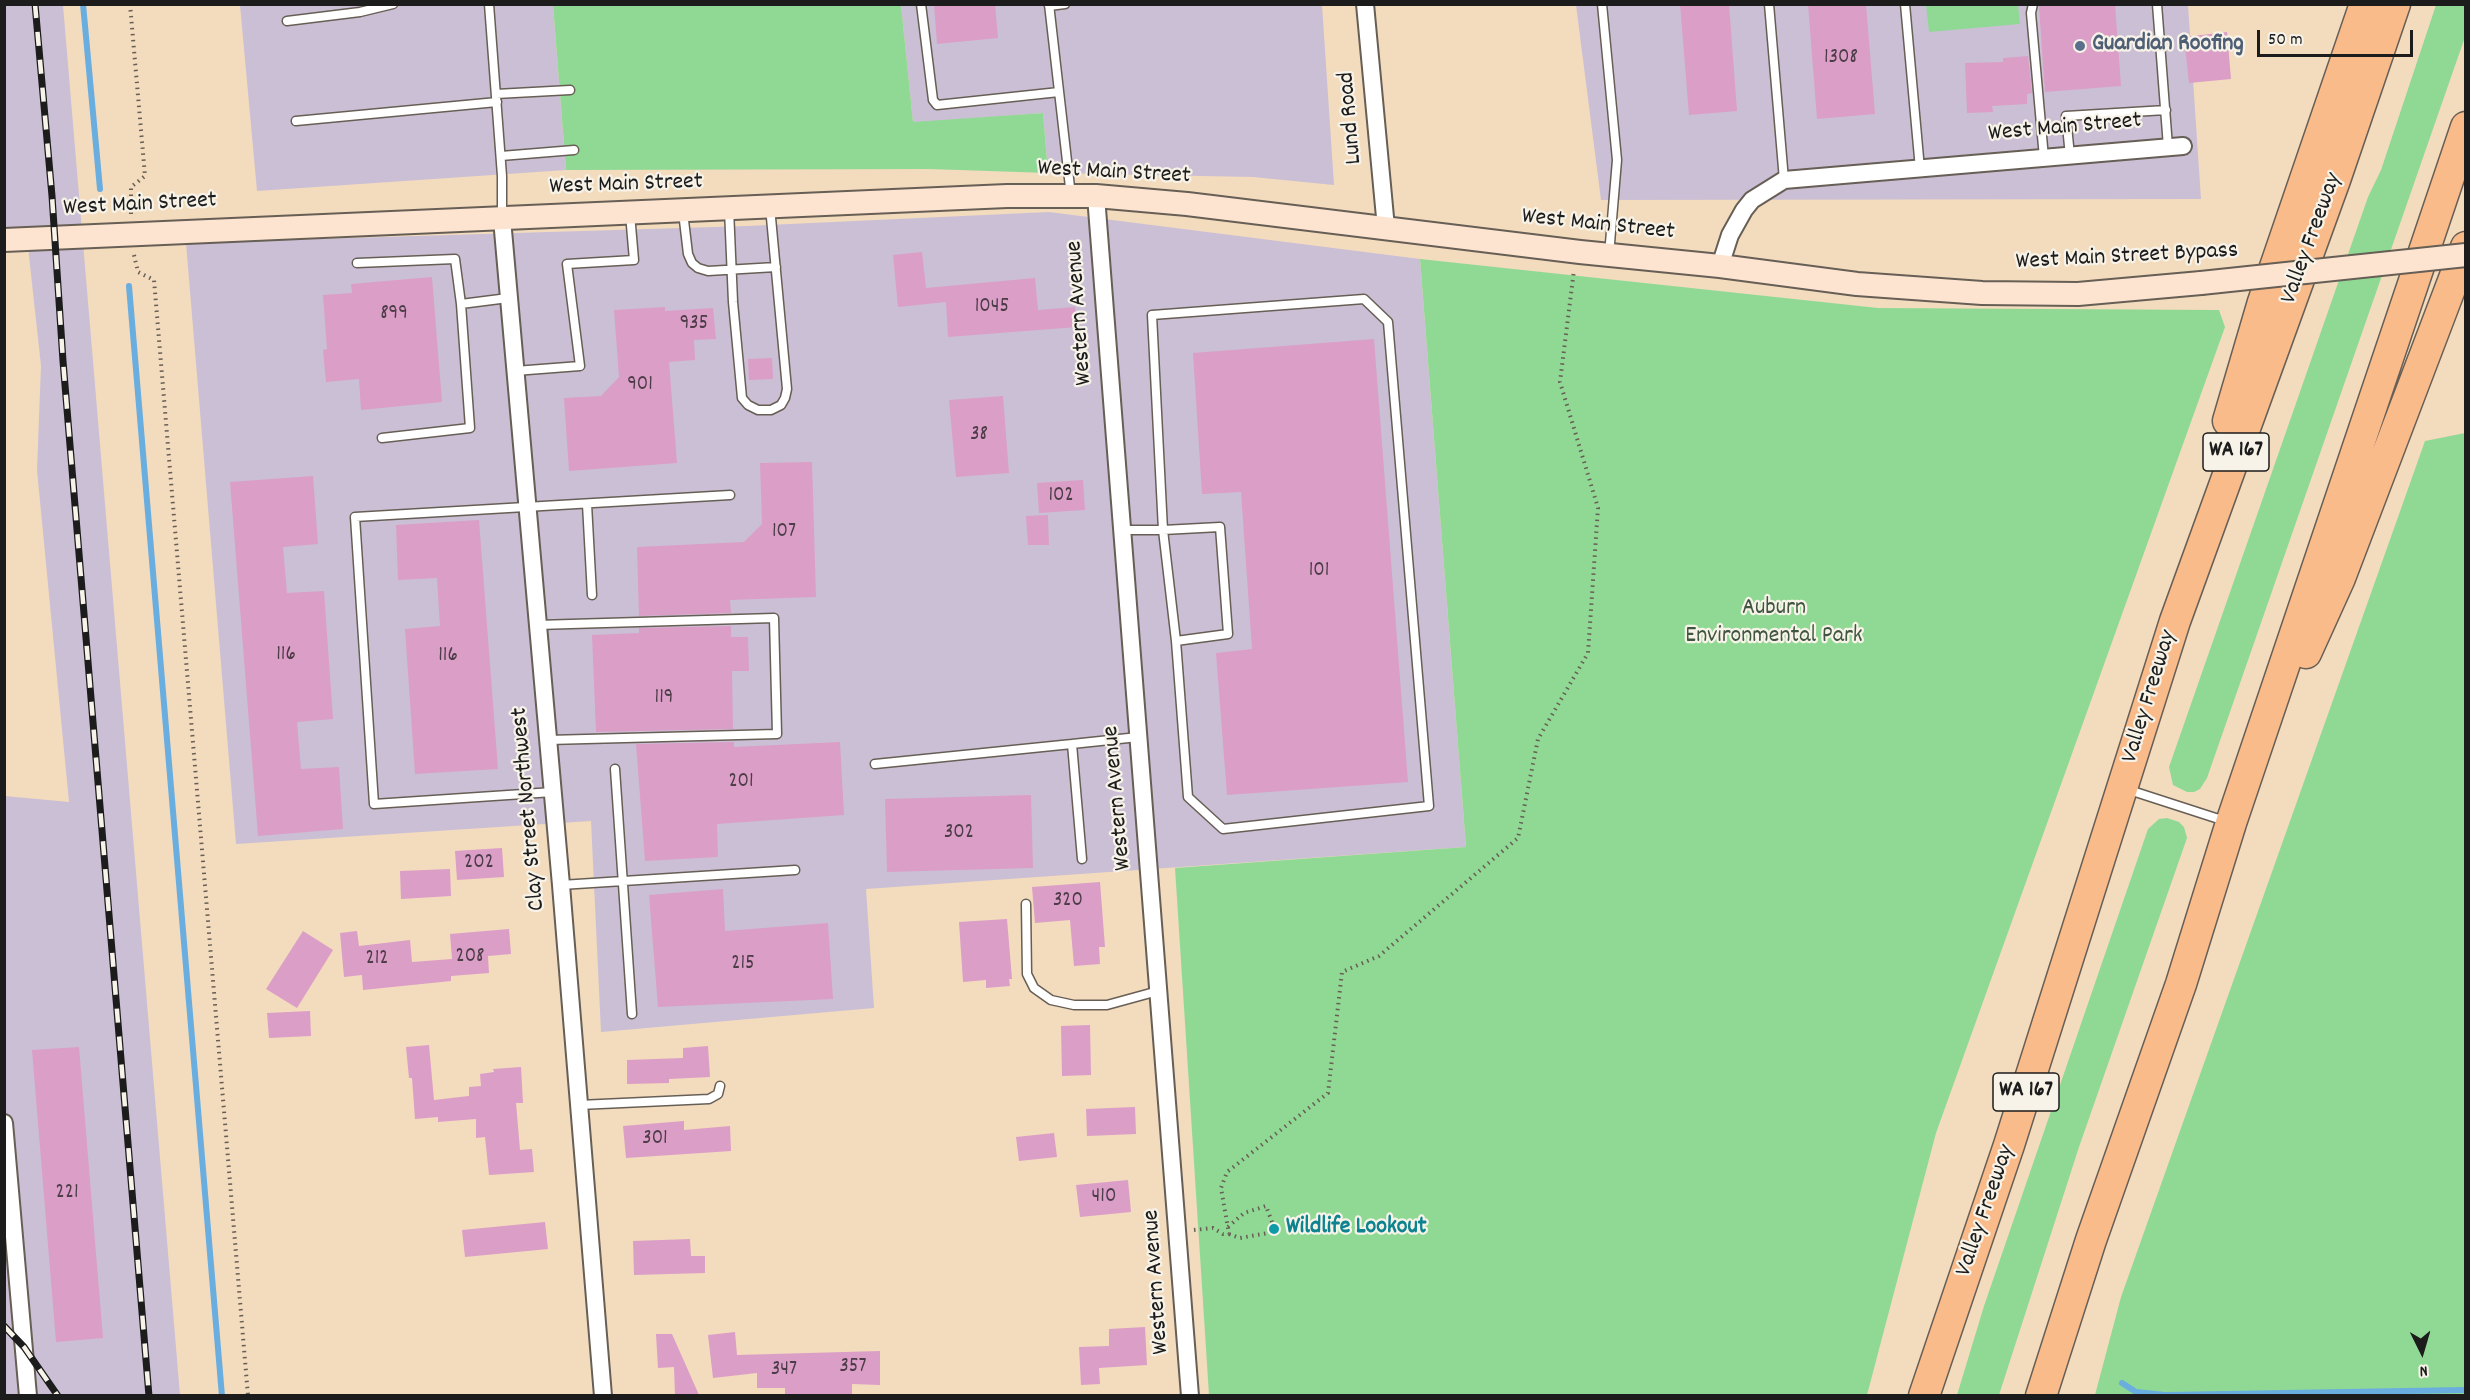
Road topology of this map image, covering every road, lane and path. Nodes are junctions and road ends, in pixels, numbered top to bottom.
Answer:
1 (130, 4) edge
2 (393, 4) edge
3 (489, 4) edge
4 (921, 4) edge
5 (1065, 4) edge
6 (1365, 4) edge
7 (1602, 4) edge
8 (1769, 4) edge
9 (1905, 4) edge
10 (2033, 4) edge
11 (2157, 4) edge
12 (2365, 4) edge
13 (2395, 4) edge
14 (1049, 5) edge
15 (287, 21) dead end
16 (570, 90) dead end
17 (1059, 92) junction
18 (496, 98) junction
19 (2166, 110) junction
20 (296, 121) dead end
21 (2466, 127) edge
22 (2176, 146) joint
23 (574, 150) dead end
24 (501, 156) junction
25 (2070, 156) junction
26 (2044, 158) junction
27 (1920, 169) junction
28 (1784, 180) junction
29 (1071, 196) junction
30 (1096, 196) junction
31 (770, 207) junction
32 (729, 209) junction
33 (683, 211) junction
34 (629, 213) junction
35 (502, 219) junction
36 (132, 223) dead end
37 (1386, 228) junction
38 (4, 240) edge
39 (133, 245) dead end
40 (2466, 246) edge
41 (1609, 255) junction
42 (2466, 255) edge
43 (357, 263) dead end
44 (1720, 266) junction
45 (776, 267) junction
46 (732, 269) junction
47 (1574, 273) dead end
48 (508, 298) junction
49 (460, 304) junction
50 (515, 371) junction
51 (382, 438) dead end
52 (730, 495) dead end
53 (586, 504) junction
54 (526, 507) junction
55 (1163, 530) junction
56 (1122, 531) junction
57 (2190, 581) junction
58 (592, 595) dead end
59 (537, 625) junction
60 (1176, 641) junction
61 (1138, 737) junction
62 (548, 740) junction
63 (1072, 744) junction
64 (875, 764) dead end
65 (615, 769) dead end
66 (2123, 788) junction
67 (553, 792) junction
68 (2231, 823) junction
69 (1082, 859) dead end
70 (795, 870) dead end
71 (622, 880) junction
72 (561, 885) junction
73 (1026, 904) dead end
74 (1158, 991) junction
75 (632, 1014) dead end
76 (720, 1086) dead end
77 (579, 1105) junction
78 (4, 1123) edge
79 (6, 1163) edge
80 (1272, 1222) dead end
81 (1228, 1227) junction
82 (1179, 1232) junction
83 (1268, 1233) dead end
84 (1228, 1234) junction
85 (28, 1395) edge
86 (248, 1395) edge
87 (603, 1395) edge
88 (1190, 1395) edge
89 (1924, 1395) edge
90 (2041, 1395) edge

1 - 36 path
2 - 15 lane
3 - 18 lane
4 - 17 lane
5 - 14 lane
6 - 37 street, Lund Road
7 - 41 lane
8 - 28 lane
9 - 27 lane
10 - 26 lane
11 - 19 lane, West Main Street
12 - 57 highway
13 - 57 highway, Valley Freeway / WA 167
14 - 17 lane
16 - 18 lane
17 - 29 lane
18 - 20 lane
18 - 24 lane
19 - 22 lane, West Main Street
19 - 25 lane
21 - 68 highway
22 - 25 street, West Main Street
23 - 24 lane
24 - 35 lane
25 - 26 street, West Main Street
26 - 27 street, West Main Street
27 - 28 street, West Main Street
28 - 44 street, West Main Street
29 - 30 main road, West Main Street
29 - 31 main road, West Main Street
30 - 37 main road, West Main Street
30 - 56 street, Western Avenue
31 - 32 main road, West Main Street
31 - 45 lane
32 - 33 main road, West Main Street
32 - 46 lane
33 - 34 main road, West Main Street
33 - 46 lane
34 - 35 main road, West Main Street
34 - 50 lane
35 - 38 main road, West Main Street
35 - 48 street, Clay Street Northwest
37 - 41 main road, West Main Street
39 - 86 path
40 - 68 highway
41 - 44 main road, West Main Street
42 - 44 main road, West Main Street Bypass, bridge
43 - 49 lane
45 - 46 lane
45 - 46 lane
47 - 81 path
48 - 49 lane
48 - 50 street, Clay Street Northwest
49 - 51 lane
50 - 54 street, Clay Street Northwest
52 - 53 lane
53 - 54 lane
53 - 58 lane
54 - 59 street, Clay Street Northwest
54 - 67 lane
55 - 56 lane
55 - 60 lane
55 - 60 lane
55 - 60 lane
56 - 61 street, Western Avenue
57 - 66 highway, Valley Freeway / WA 167
59 - 62 street, Clay Street Northwest
59 - 62 lane
61 - 63 lane
61 - 74 street, Western Avenue
62 - 67 street, Clay Street Northwest
63 - 64 lane
63 - 69 lane
65 - 71 lane
66 - 68 lane
66 - 89 highway, Valley Freeway / WA 167
67 - 72 street, Clay Street Northwest
68 - 90 highway
70 - 71 lane
71 - 72 lane
71 - 75 lane
72 - 77 street, Clay Street Northwest
73 - 74 lane
74 - 82 street, Western Avenue
76 - 77 lane
77 - 87 street, Clay Street Northwest
78 - 79 street
79 - 85 street
80 - 81 path
81 - 84 path
82 - 84 path
82 - 88 street, Western Avenue
83 - 84 path

